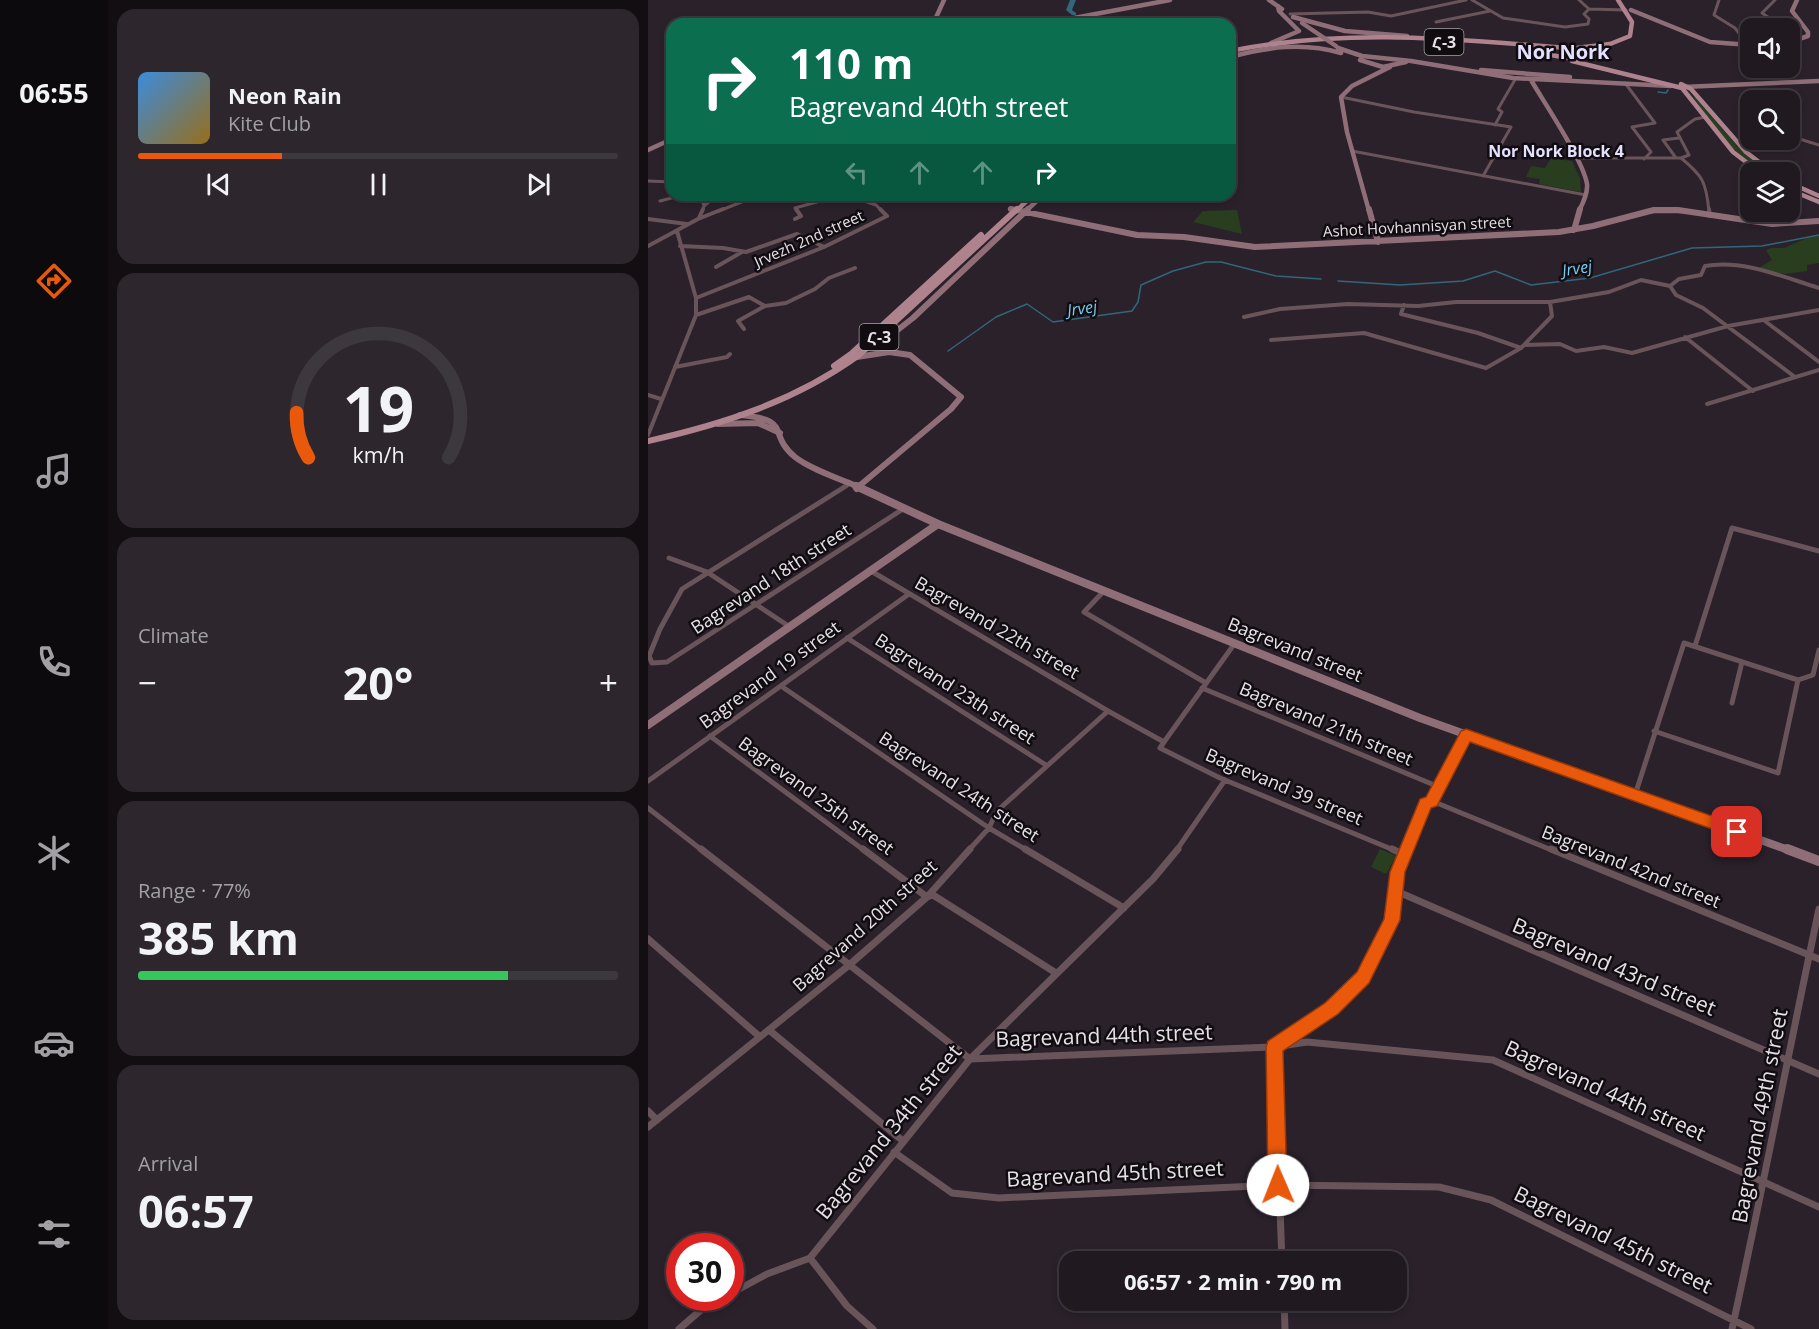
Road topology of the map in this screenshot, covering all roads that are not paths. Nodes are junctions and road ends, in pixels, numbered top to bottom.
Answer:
1 (944, 0) edge
2 (1170, 0) edge
3 (1269, 0) edge
4 (1466, 0) edge
5 (1472, 0) edge
6 (1579, 0) edge
7 (1618, 0) edge
8 (1624, 0) edge
9 (1719, 0) edge
10 (1775, 0) edge
11 (1797, 0) edge
12 (1278, 6) junction
13 (1589, 9) junction
14 (1628, 10) junction
15 (1490, 11) junction
16 (1292, 16) junction
17 (936, 18) edge
18 (1074, 18) edge
19 (1769, 18) edge
20 (1797, 18) edge
21 (1436, 22) dead end
22 (1800, 22) edge
23 (1638, 25) dead end
24 (1637, 34) dead end
25 (1740, 34) edge
26 (1407, 36) junction
27 (1800, 40) edge
28 (1271, 43) junction
29 (1740, 44) edge
30 (1264, 46) junction
31 (1337, 47) junction
32 (1554, 47) junction
33 (1569, 48) junction
34 (1236, 52) edge
35 (1250, 52) junction
36 (1236, 53) edge
37 (1236, 53) edge
38 (1345, 54) junction
39 (1550, 55) junction
40 (1582, 55) junction
41 (1560, 57) junction
42 (1380, 59) junction
43 (1388, 59) junction
44 (1417, 63) junction
45 (1375, 65) junction
46 (1393, 66) junction
47 (1470, 71) junction
48 (1376, 74) junction
49 (1516, 78) junction
50 (1531, 80) junction
51 (1819, 81) edge
52 (1622, 83) junction
53 (1678, 87) junction
54 (1688, 87) junction
55 (1341, 97) junction
56 (1706, 117) junction
57 (1495, 124) junction
58 (1511, 127) joint
59 (1678, 138) junction
60 (1800, 139) edge
61 (666, 143) edge
62 (1819, 145) edge
63 (648, 150) edge
64 (1352, 151) junction
65 (1576, 158) junction
66 (1676, 158) junction
67 (1681, 158) junction
68 (1644, 159) junction
69 (1746, 162) edge
70 (1759, 162) edge
71 (1483, 176) junction
72 (648, 181) edge
73 (666, 182) edge
74 (1800, 187) edge
75 (1800, 194) edge
76 (1586, 195) junction
77 (1819, 196) edge
78 (666, 199) edge
79 (660, 201) dead end
80 (702, 201) edge
81 (710, 201) edge
82 (744, 201) edge
83 (827, 201) edge
84 (864, 201) edge
85 (1021, 201) edge
86 (1025, 201) edge
87 (1037, 201) edge
88 (1819, 202) edge
89 (704, 206) junction
90 (1013, 210) junction
91 (1025, 212) junction
92 (1710, 216) junction
93 (648, 219) edge
94 (698, 219) junction
95 (795, 219) dead end
96 (1819, 220) edge
97 (687, 224) junction
98 (1574, 230) junction
99 (677, 231) junction
100 (1378, 242) junction
101 (648, 246) edge
102 (680, 246) junction
103 (824, 247) junction
104 (742, 252) junction
105 (716, 267) dead end
106 (855, 268) dead end
107 (1670, 286) junction
108 (1819, 288) edge
109 (696, 298) junction
110 (921, 300) junction
111 (1550, 302) junction
112 (1404, 305) junction
113 (765, 306) junction
114 (1819, 310) edge
115 (696, 315) junction
116 (1244, 317) dead end
117 (1765, 321) junction
118 (901, 326) junction
119 (1728, 326) junction
120 (744, 329) dead end
121 (1685, 337) junction
122 (886, 339) joint
123 (1271, 340) dead end
124 (1522, 347) junction
125 (730, 354) dead end
126 (858, 356) junction
127 (1819, 362) edge
128 (675, 367) junction
129 (834, 369) junction
130 (1819, 370) edge
131 (1795, 377) junction
132 (1753, 391) junction
133 (648, 395) edge
134 (661, 399) junction
135 (1707, 404) dead end
136 (736, 414) junction
137 (747, 415) junction
138 (723, 419) junction
139 (716, 424) junction
140 (780, 433) junction
141 (648, 438) edge
142 (849, 484) junction
143 (857, 488) junction
144 (903, 509) junction
145 (938, 524) junction
146 (1819, 551) edge
147 (669, 558) dead end
148 (872, 571) junction
149 (707, 572) junction
150 (1104, 591) junction
151 (909, 594) junction
152 (758, 604) junction
153 (790, 627) junction
154 (848, 638) junction
155 (1235, 643) junction
156 (1695, 646) junction
157 (1819, 650) edge
158 (1743, 662) junction
159 (1798, 680) junction
160 (1204, 685) junction
161 (781, 686) junction
162 (1732, 703) dead end
163 (1108, 711) junction
164 (648, 725) edge
165 (1654, 731) junction
166 (1466, 735) junction
167 (710, 736) junction
168 (1164, 742) junction
169 (1046, 765) junction
170 (1225, 780) junction
171 (648, 781) edge
172 (1438, 787) junction
173 (1635, 795) junction
174 (1432, 801) junction
175 (648, 808) edge
176 (989, 828) junction
177 (1403, 854) junction
178 (1819, 861) edge
179 (1396, 891) junction
180 (927, 897) junction
181 (1124, 908) junction
182 (1819, 909) edge
183 (648, 939) edge
184 (1810, 956) junction
185 (1819, 959) edge
186 (848, 966) junction
187 (1056, 974) junction
188 (769, 1030) junction
189 (760, 1037) junction
190 (1274, 1047) junction
191 (970, 1059) junction
192 (1787, 1060) junction
193 (1819, 1074) edge
194 (648, 1111) edge
195 (657, 1120) junction
196 (648, 1127) edge
197 (903, 1141) junction
198 (894, 1152) junction
199 (1765, 1182) junction
200 (1278, 1185) junction
201 (1819, 1207) edge
202 (1281, 1251) edge
203 (810, 1258) junction
204 (744, 1286) edge
205 (700, 1311) edge
206 (1284, 1311) edge
207 (1733, 1325) edge
208 (679, 1329) edge
209 (873, 1329) edge
210 (1285, 1329) edge
211 (1751, 1329) edge

1 - 17 street
2 - 18 street
3 - 12 street
4 - 16 street
5 - 15 street
6 - 13 street
7 - 14 main road
8 - 14 main road
9 - 25 street
10 - 19 street
11 - 20 street
12 - 16 street
12 - 28 street
13 - 14 street
13 - 15 street
14 - 23 main road
14 - 29 street
14 - 33 main road
15 - 21 street
16 - 26 street
16 - 31 street, bridge
22 - 27 street
24 - 40 main road
26 - 28 main road, Հ-3
26 - 32 main road, Հ-3
28 - 34 main road, Հ-3
30 - 35 street
30 - 36 main road, Հ-3
30 - 39 main road, Հ-3
31 - 38 street
31 - 42 street
32 - 33 main road
32 - 39 main road
33 - 40 main road
35 - 37 street
35 - 38 street
38 - 45 street
39 - 41 main road
40 - 41 main road
40 - 54 main road
41 - 53 main road
42 - 43 street
42 - 45 street
43 - 44 street
43 - 46 street
44 - 46 street
44 - 47 street
45 - 46 street
45 - 48 street
46 - 48 street
47 - 49 street
47 - 52 street
48 - 55 street
49 - 50 street
49 - 57 street
50 - 52 street
50 - 65 street
51 - 54 street
52 - 53 street
52 - 68 street
53 - 54 street
53 - 56 main road
54 - 70 main road
55 - 57 street
55 - 64 street
56 - 59 street
56 - 69 main road
57 - 58 street
58 - 71 street
59 - 66 street
59 - 67 street
60 - 62 street
61 - 63 street
64 - 71 street
64 - 100 street
65 - 68 street
65 - 76 street
66 - 67 street
66 - 68 street
67 - 92 street
71 - 76 street
72 - 73 street
74 - 77 main road
75 - 88 main road
76 - 98 street
78 - 79 street
80 - 89 street
81 - 89 street
82 - 94 street
83 - 95 street
84 - 103 street, Jrvezh 2nd street
85 - 90 main road, Հ-3
86 - 90 main road, Հ-3
87 - 91 street
89 - 94 street
90 - 91 street, Ashot Hovhannisyan street
90 - 110 main road, Հ-3
90 - 129 main road, Հ-3
91 - 100 street, Ashot Hovhannisyan street
91 - 118 street
92 - 96 street, Ashot Hovhannisyan street
92 - 98 street, Ashot Hovhannisyan street
93 - 97 street
94 - 97 street
97 - 99 street
98 - 100 street, Ashot Hovhannisyan street
99 - 101 street
99 - 102 street
102 - 104 street
102 - 109 street
103 - 104 street
103 - 109 street, Jrvezh 2nd street
104 - 105 street
106 - 113 street
107 - 108 street
107 - 111 street
107 - 119 street
109 - 115 street
110 - 118 street
110 - 126 main road, Հ-3
111 - 112 street
111 - 124 street
112 - 116 street
112 - 124 street
113 - 115 street
113 - 120 street
114 - 117 street
115 - 128 street
117 - 119 street
117 - 127 street
118 - 122 street
119 - 121 street
119 - 131 street
121 - 124 street
121 - 132 street
122 - 126 main road
123 - 124 street
125 - 128 street
126 - 129 main road, Հ-3
126 - 143 street
128 - 134 street
129 - 136 main road, Հ-3
129 - 137 main road, Հ-3
130 - 131 street
131 - 132 street
132 - 135 street
133 - 134 street
134 - 141 street
136 - 137 street, Bagrevand street
136 - 138 main road, Հ-3
137 - 139 main road, Հ-3
137 - 140 street, Bagrevand street
138 - 139 street
138 - 141 main road, Հ-3
139 - 140 street
139 - 141 main road, Հ-3
140 - 142 street, Bagrevand street
142 - 143 street, Bagrevand street
142 - 149 street
143 - 144 street, Bagrevand street
144 - 145 street, Bagrevand street
144 - 152 street, Bagrevand 18th street
145 - 148 street
145 - 150 street, Bagrevand street
146 - 156 street
147 - 149 street
148 - 151 street, Bagrevand 22th street
148 - 153 street
149 - 152 street
149 - 152 street, Bagrevand 18th street
150 - 155 street, Bagrevand street
150 - 160 street, Bagrevand 21th street
151 - 154 street, Bagrevand 19 street
151 - 163 street, Bagrevand 22th street
152 - 153 street
153 - 164 street
154 - 161 street, Bagrevand 19 street
154 - 169 street, Bagrevand 23th street
155 - 160 street
155 - 166 street, Bagrevand street
156 - 158 street
156 - 165 street
157 - 159 street
158 - 159 street
158 - 162 street
159 - 165 street
160 - 168 street
160 - 172 street, Bagrevand 21th street
161 - 167 street, Bagrevand 19 street
161 - 176 street, Bagrevand 24th street
163 - 168 street
163 - 169 street, Bagrevand 20th street
165 - 173 street
166 - 172 street
166 - 173 street, Bagrevand street
167 - 171 street, Bagrevand 19 street
167 - 180 street, Bagrevand 25th street
168 - 170 street, Bagrevand 39 street
169 - 176 street, Bagrevand 20th street
170 - 177 street, Bagrevand 39 street
170 - 181 street, Bagrevand 34th street
172 - 174 street
173 - 178 street, Bagrevand street
174 - 177 street
174 - 184 street, Bagrevand 42nd street
175 - 186 street
176 - 180 street, Bagrevand 20th street
176 - 181 street, Bagrevand 24th street
177 - 179 street
179 - 190 street
179 - 192 street, Bagrevand 43rd street
180 - 186 street, Bagrevand 20th street
180 - 187 street, Bagrevand 25th street
181 - 187 street, Bagrevand 34th street
182 - 184 street, Bagrevand 49th street
183 - 189 street
184 - 185 street, Bagrevand 42nd street
184 - 192 street, Bagrevand 49th street
186 - 188 street, Bagrevand 20th street
186 - 191 street
187 - 191 street, Bagrevand 34th street
188 - 189 street, Bagrevand 20th street
188 - 197 street
189 - 195 street, Bagrevand 20th street
190 - 191 street, Bagrevand 44th street
190 - 199 street, Bagrevand 44th street
190 - 200 street
191 - 197 street, Bagrevand 34th street
192 - 193 street, Bagrevand 43rd street
192 - 199 street, Bagrevand 49th street
194 - 195 street
195 - 196 street, Bagrevand 20th street
197 - 198 street, Bagrevand 34th street
198 - 200 street, Bagrevand 45th street
198 - 203 street, Bagrevand 34th street
199 - 201 street, Bagrevand 44th street
199 - 207 street, Bagrevand 49th street
200 - 202 street
200 - 207 street, Bagrevand 45th street
203 - 204 street
203 - 209 street
205 - 208 street
206 - 210 street
207 - 211 street, Bagrevand 45th street

